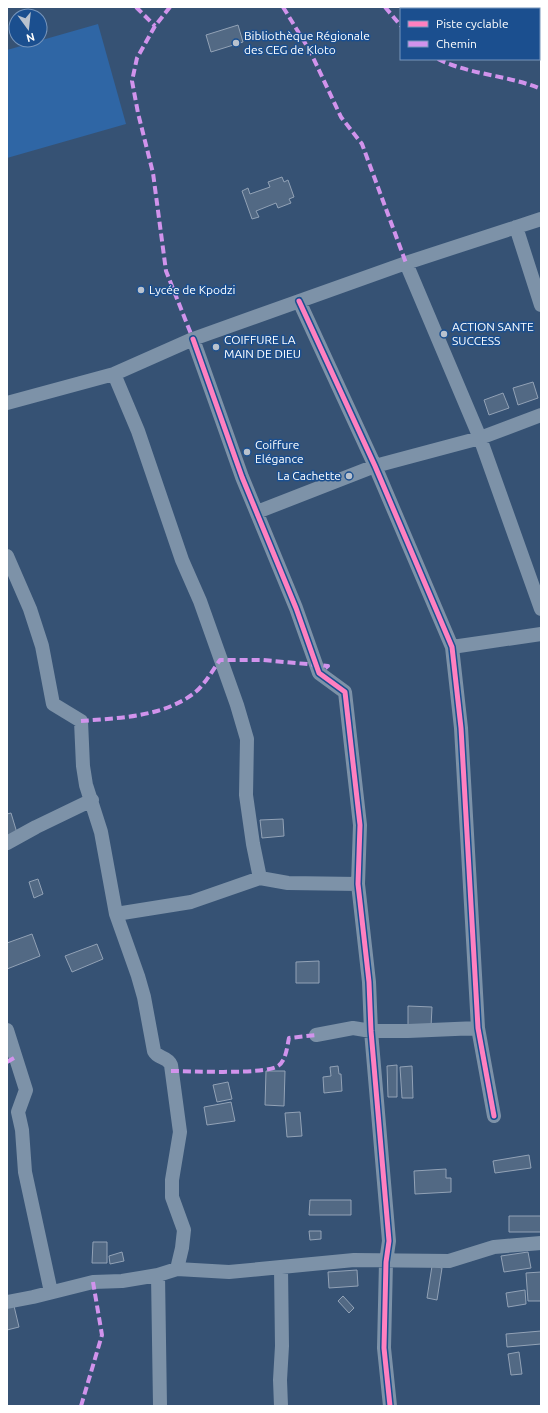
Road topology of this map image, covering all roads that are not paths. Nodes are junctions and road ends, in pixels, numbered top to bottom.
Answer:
1 (541, 219) edge
2 (516, 227) junction
3 (406, 263) junction
4 (300, 301) junction
5 (541, 304) edge
6 (193, 339) junction
7 (114, 374) junction
8 (7, 403) edge
9 (541, 414) edge
10 (480, 438) junction
11 (375, 466) junction
12 (257, 512) junction
13 (7, 556) edge
14 (541, 609) edge
15 (541, 634) edge
16 (452, 647) junction
17 (92, 800) junction
18 (7, 843) edge
19 (260, 878) junction
20 (358, 884) junction
21 (116, 914) junction
22 (478, 1028) junction
23 (7, 1030) edge
24 (371, 1030) junction
25 (316, 1035) dead end
26 (494, 1116) dead end
27 (541, 1243) edge
28 (386, 1262) junction
29 (281, 1268) junction
30 (177, 1269) junction
31 (158, 1275) junction
32 (51, 1292) junction
33 (7, 1302) edge
34 (160, 1406) edge
35 (280, 1406) edge
36 (390, 1406) edge

1 - 2 street
2 - 3 street
2 - 5 street
3 - 4 street
3 - 10 street
4 - 6 street
4 - 11 street
6 - 7 street
6 - 12 street
7 - 8 street
7 - 19 street
9 - 10 street
10 - 11 street
10 - 14 street
11 - 12 street
11 - 16 street
12 - 20 street
13 - 17 street
15 - 16 street
16 - 22 street
17 - 18 street
17 - 21 street
19 - 20 street
19 - 21 street
20 - 24 street
21 - 30 street
22 - 24 street
22 - 26 street
23 - 32 street
24 - 25 street
24 - 28 street
27 - 28 street
28 - 29 street
28 - 36 street
29 - 30 street
29 - 35 street
30 - 31 street
31 - 32 street
31 - 34 street
32 - 33 street

